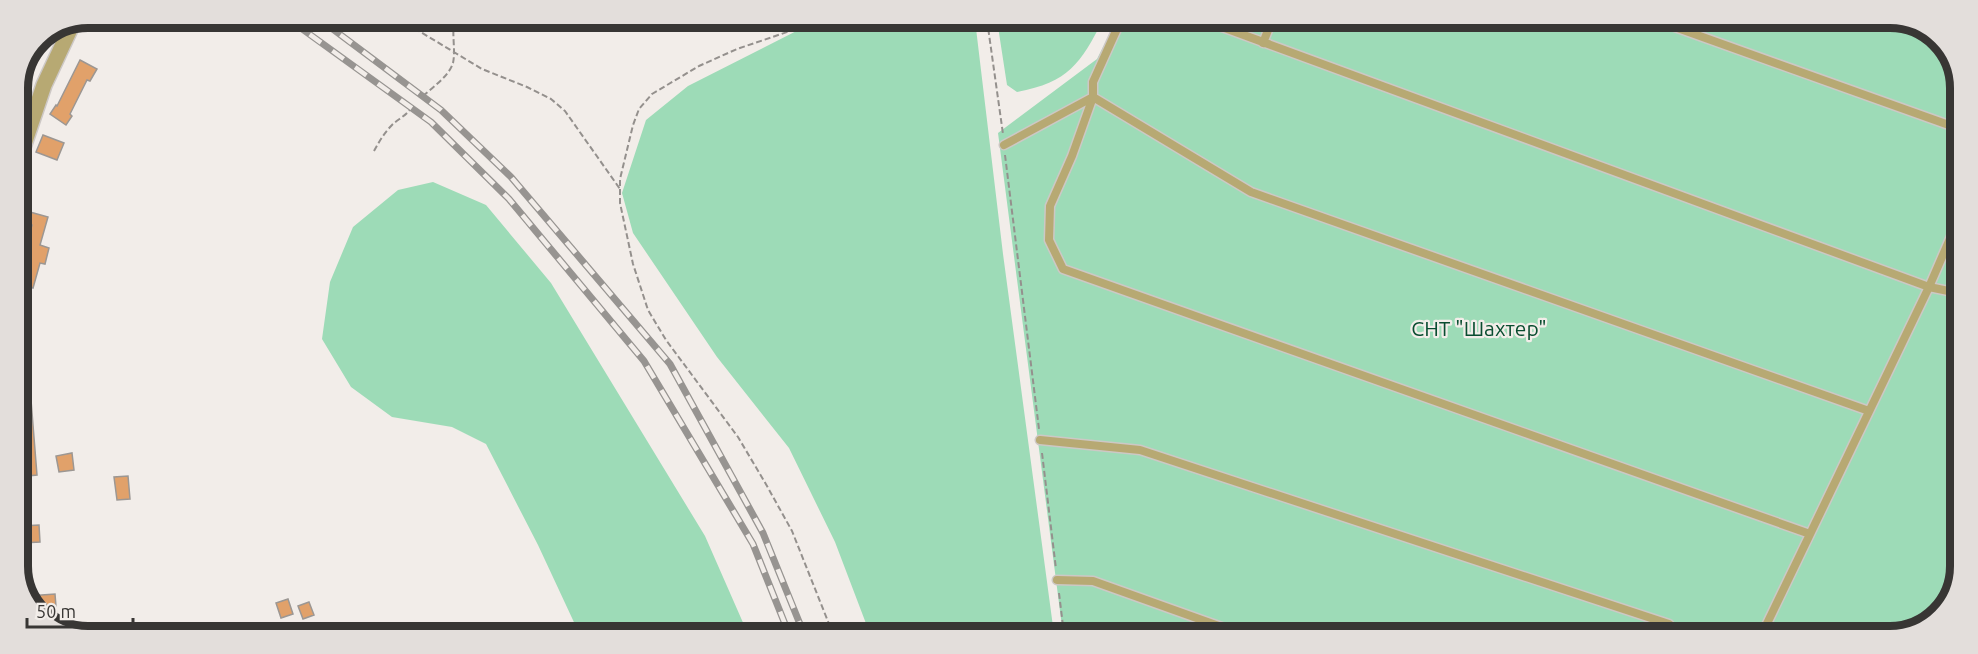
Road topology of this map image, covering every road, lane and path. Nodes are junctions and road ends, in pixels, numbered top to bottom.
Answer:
1 (415, 28) edge
2 (453, 28) edge
3 (797, 28) edge
4 (988, 28) edge
5 (1117, 28) edge
6 (1224, 28) edge
7 (1269, 28) edge
8 (1678, 28) edge
9 (69, 32) edge
10 (1263, 43) junction
11 (453, 50) junction
12 (423, 96) dead end
13 (1093, 97) junction
14 (411, 108) dead end
15 (1949, 125) edge
16 (28, 132) edge
17 (1004, 145) junction
18 (374, 151) dead end
19 (620, 189) junction
20 (1949, 240) edge
21 (1929, 287) junction
22 (1949, 291) edge
23 (1869, 411) junction
24 (1040, 440) junction
25 (1810, 534) junction
26 (1057, 580) junction
27 (830, 626) edge
28 (1063, 626) edge
29 (1219, 626) edge
30 (1668, 626) edge
31 (1766, 626) edge

1 - 11 path
2 - 11 path
3 - 19 path
4 - 17 path
5 - 13 lane
6 - 10 lane
7 - 10 lane
8 - 15 lane
9 - 16 street
10 - 21 lane
11 - 12 path
11 - 19 path
13 - 17 lane
13 - 23 lane
13 - 25 lane
14 - 18 path
17 - 24 path
19 - 27 path
20 - 21 lane
21 - 22 lane
21 - 23 lane
23 - 25 lane
24 - 26 path
24 - 30 lane
25 - 31 lane
26 - 28 path
26 - 29 lane

